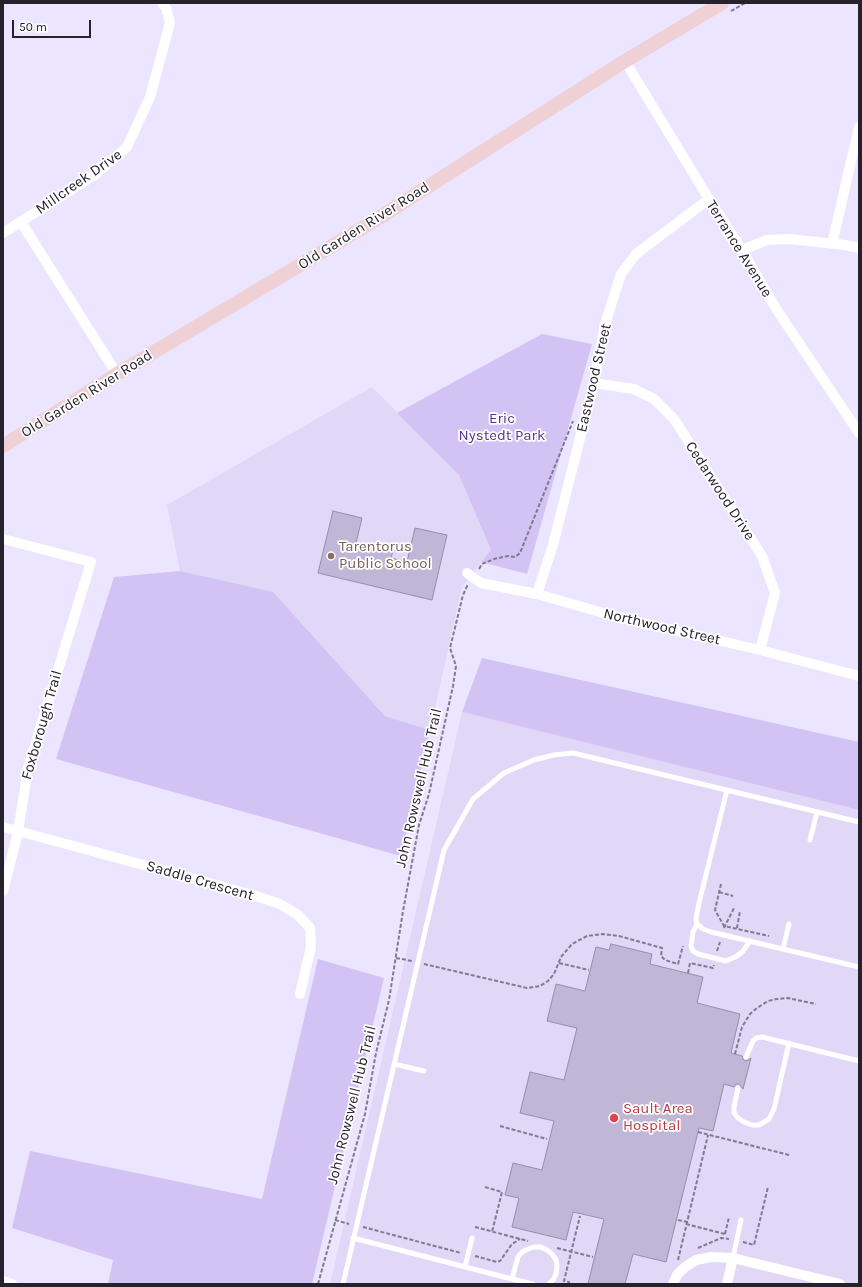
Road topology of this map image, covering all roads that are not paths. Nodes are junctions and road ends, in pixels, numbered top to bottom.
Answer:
1 (162, 3) edge
2 (722, 3) edge
3 (625, 61) junction
4 (859, 126) edge
5 (708, 200) junction
6 (21, 222) junction
7 (3, 233) edge
8 (832, 244) junction
9 (859, 248) edge
10 (742, 250) junction
11 (117, 374) junction
12 (594, 383) junction
13 (859, 433) edge
14 (3, 446) edge
15 (3, 539) edge
16 (470, 575) road end
17 (537, 594) junction
18 (760, 650) junction
19 (859, 676) edge
20 (727, 790) junction
21 (817, 812) junction
22 (859, 822) edge
23 (3, 828) edge
24 (18, 832) junction
25 (810, 840) dead end
26 (3, 891) edge
27 (697, 924) junction
28 (789, 924) dead end
29 (750, 941) junction
30 (783, 949) junction
31 (859, 967) edge
32 (300, 994) dead end
33 (789, 1043) junction
34 (746, 1057) dead end
35 (859, 1061) edge
36 (394, 1064) junction
37 (424, 1071) dead end
38 (738, 1088) dead end
39 (741, 1220) dead end
40 (353, 1238) junction
41 (472, 1238) dead end
42 (733, 1258) junction
43 (465, 1267) junction
44 (512, 1279) junction
45 (3, 1281) edge
46 (12, 1284) edge
47 (342, 1284) edge
48 (533, 1284) edge
49 (549, 1284) edge
50 (673, 1284) edge
51 (728, 1284) edge
52 (840, 1284) edge

1 - 6 street, Millcreek Drive
2 - 3 main road, Old Garden River Road
3 - 5 street, Terrance Avenue
3 - 11 main road, Old Garden River Road
4 - 8 street
5 - 10 street, Terrance Avenue
5 - 12 street, Eastwood Street
6 - 7 street, Millcreek Drive
6 - 11 street, Millcreek Drive
8 - 9 street
8 - 10 street
10 - 13 street, Terrance Avenue
11 - 14 main road, Old Garden River Road
12 - 17 street, Eastwood Street
12 - 18 street, Cedarwood Drive
15 - 24 street, Foxborough Trail
16 - 17 street, Northwood Street
17 - 18 street, Northwood Street
18 - 19 street, Northwood Street
20 - 21 lane
20 - 27 lane
20 - 36 lane
21 - 22 lane
21 - 25 lane
23 - 24 street, Saddle Crescent
24 - 26 street, Foxborough Trail
24 - 32 street, Saddle Crescent
27 - 29 lane
27 - 29 lane
28 - 30 lane
29 - 30 lane
30 - 31 lane
33 - 34 lane
33 - 35 lane
33 - 38 lane
36 - 37 lane
36 - 40 lane
39 - 42 lane
40 - 43 lane
40 - 47 lane
41 - 43 lane
42 - 50 street
42 - 51 street
42 - 52 street
43 - 44 lane
44 - 48 lane
44 - 49 lane
45 - 46 street

